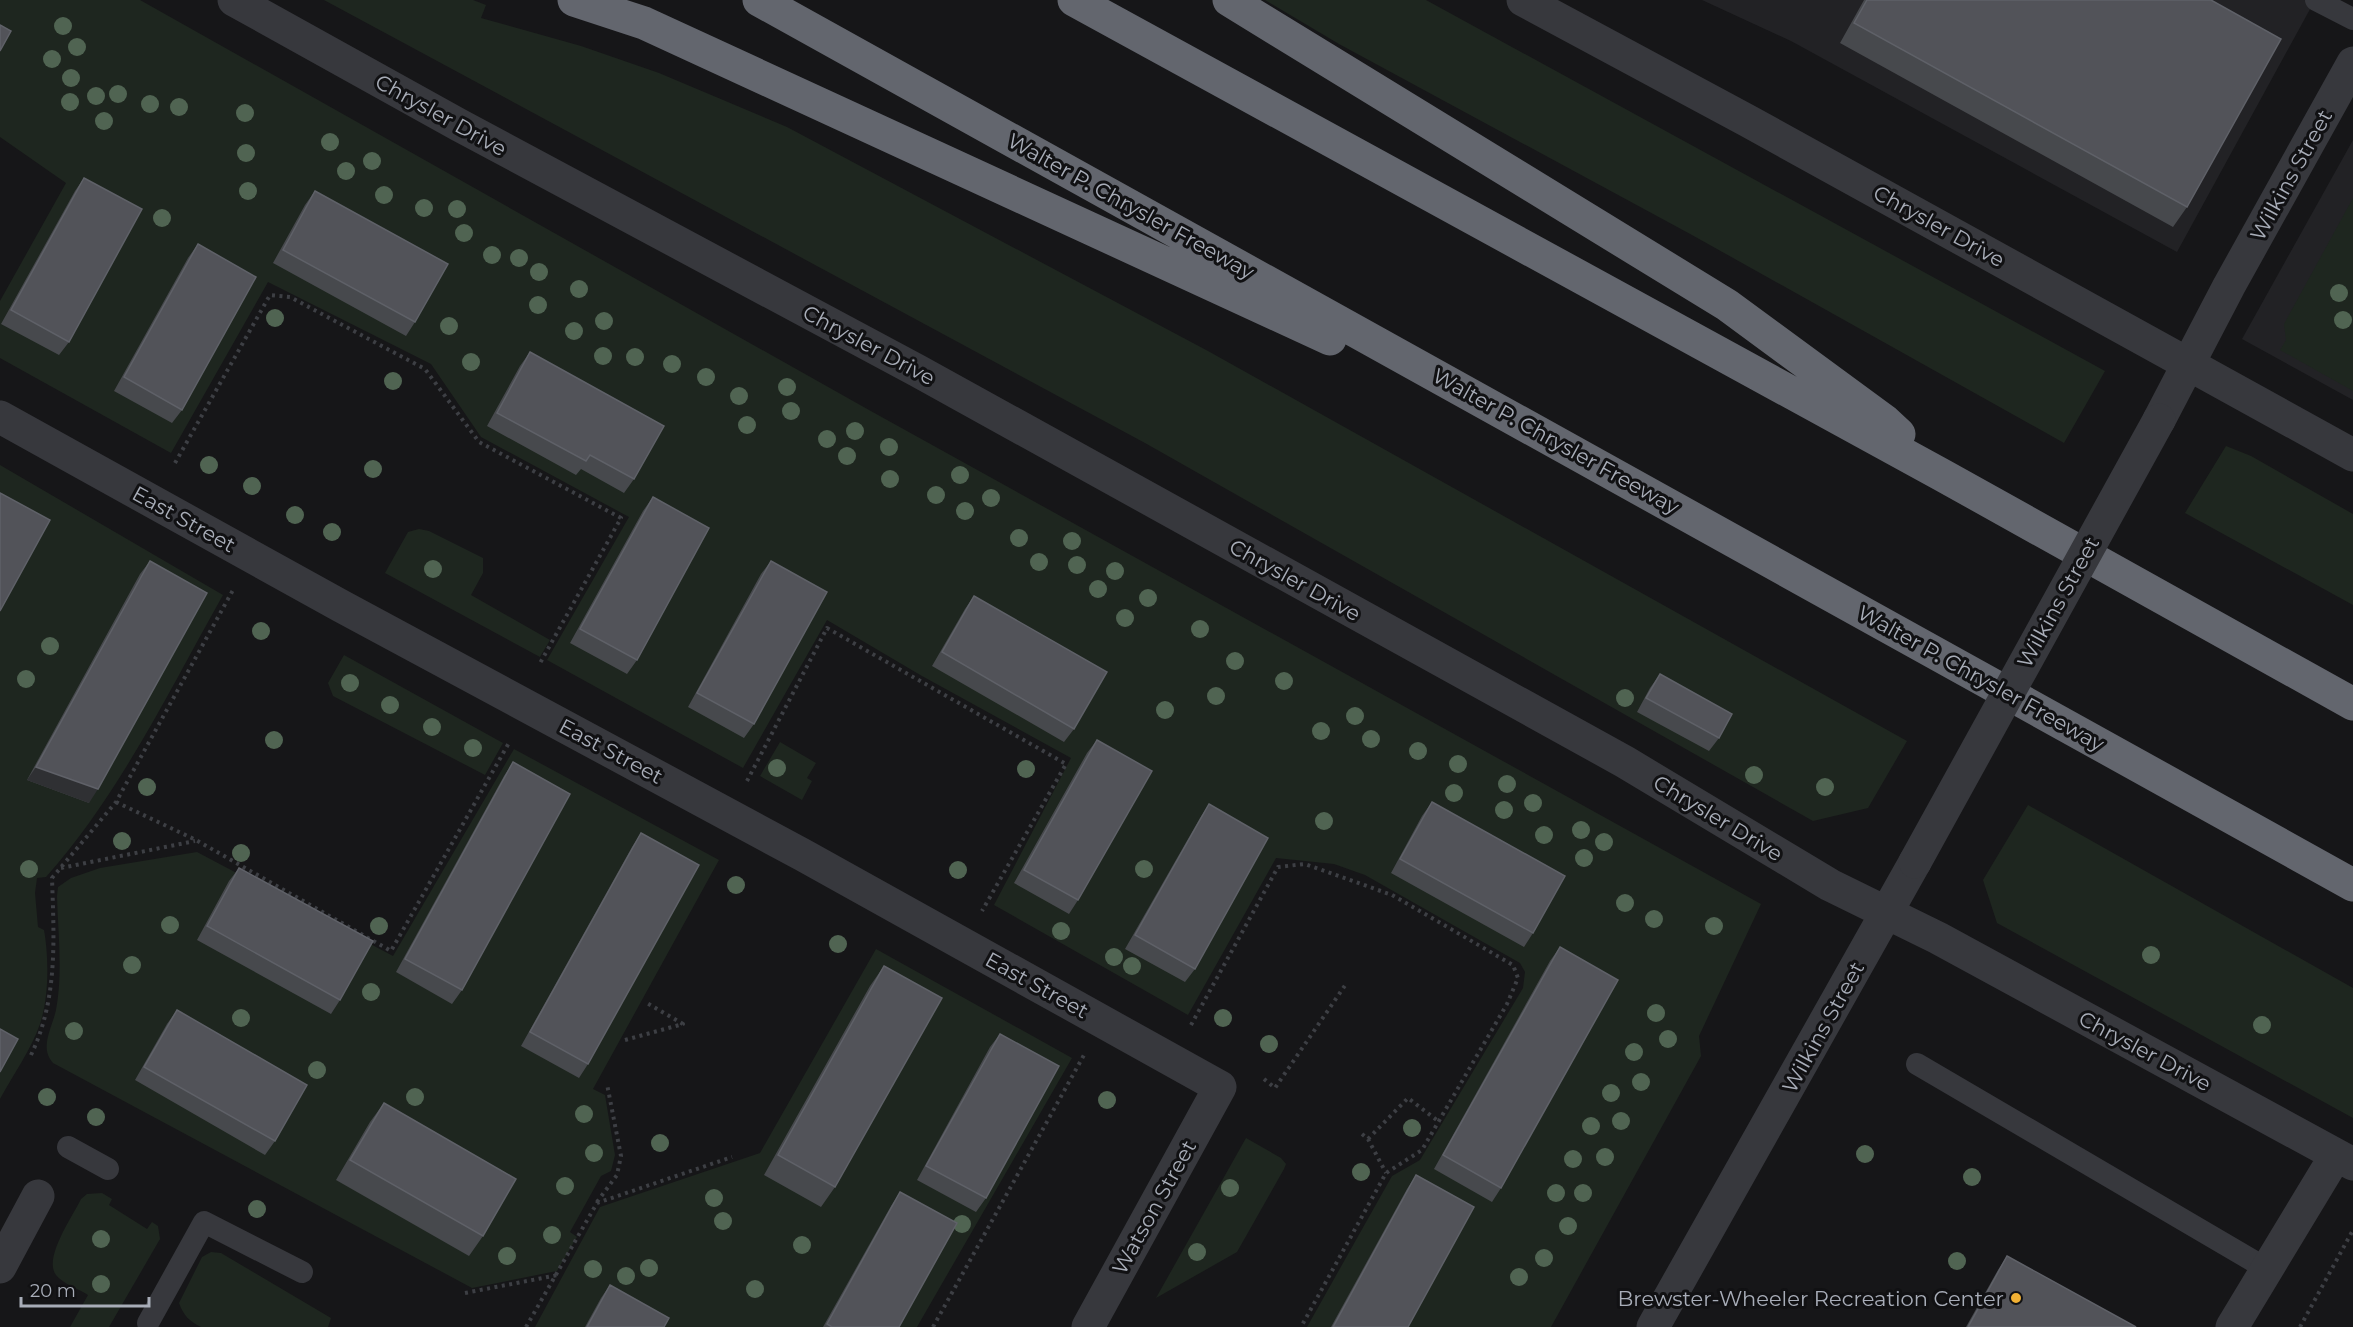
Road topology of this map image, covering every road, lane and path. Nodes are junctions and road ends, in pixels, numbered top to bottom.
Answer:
1 (234, 0) edge
2 (574, 0) edge
3 (759, 0) edge
4 (1074, 0) edge
5 (1229, 0) edge
6 (1523, 0) edge
7 (2316, 0) edge
8 (2353, 19) edge
9 (2353, 63) edge
10 (2188, 363) junction
11 (0, 417) edge
12 (2353, 455) edge
13 (1590, 460) junction
14 (175, 463) dead end
15 (1942, 475) junction
16 (233, 590) dead end
17 (539, 665) dead end
18 (2353, 704) edge
19 (512, 739) dead end
20 (746, 782) dead end
21 (116, 802) junction
22 (196, 840) junction
23 (60, 868) junction
24 (2353, 885) edge
25 (982, 911) dead end
26 (1886, 914) junction
27 (1346, 984) dead end
28 (646, 1003) dead end
29 (1191, 1025) dead end
30 (625, 1040) dead end
31 (1085, 1053) dead end
32 (31, 1055) dead end
33 (1917, 1064) dead end
34 (1264, 1080) dead end
35 (607, 1084) dead end
36 (1220, 1087) joint
37 (1438, 1121) junction
38 (1362, 1134) dead end
39 (1368, 1138) junction
40 (68, 1147) dead end
41 (732, 1157) dead end
42 (2345, 1159) edge
43 (108, 1169) dead end
44 (1386, 1173) junction
45 (38, 1196) dead end
46 (597, 1203) junction
47 (2353, 1230) edge
48 (0, 1267) edge
49 (2267, 1269) junction
50 (302, 1272) dead end
51 (558, 1275) junction
52 (465, 1293) dead end
53 (148, 1323) dead end
54 (526, 1327) edge
55 (933, 1327) edge
56 (1088, 1327) edge
57 (1301, 1327) edge
58 (1653, 1327) edge
59 (2232, 1327) edge
60 (2300, 1327) edge

1 - 26 street, Chrysler Drive
2 - 13 highway
3 - 13 highway, Walter P. Chrysler Freeway
4 - 15 highway
5 - 15 highway
6 - 10 street, Chrysler Drive
7 - 8 lane
9 - 10 street, Wilkins Street
10 - 12 street, Chrysler Drive
10 - 26 street, Wilkins Street, bridge
11 - 36 street, East Street
13 - 24 highway, Walter P. Chrysler Freeway
14 - 17 path
15 - 18 highway
16 - 21 path
19 - 22 path
20 - 25 path
21 - 22 path
21 - 23 path
22 - 23 path
23 - 32 path
26 - 42 street, Chrysler Drive
26 - 58 street, Wilkins Street
27 - 34 path
28 - 30 path
29 - 37 path
31 - 55 path
33 - 49 lane
35 - 46 path
36 - 56 street, Watson Street
37 - 39 path
37 - 44 path
38 - 39 path
39 - 44 path
40 - 43 lane
41 - 46 path
42 - 49 street
44 - 57 path
45 - 48 street
46 - 51 path
47 - 60 path
49 - 59 street
50 - 53 lane
51 - 52 path
51 - 54 path

